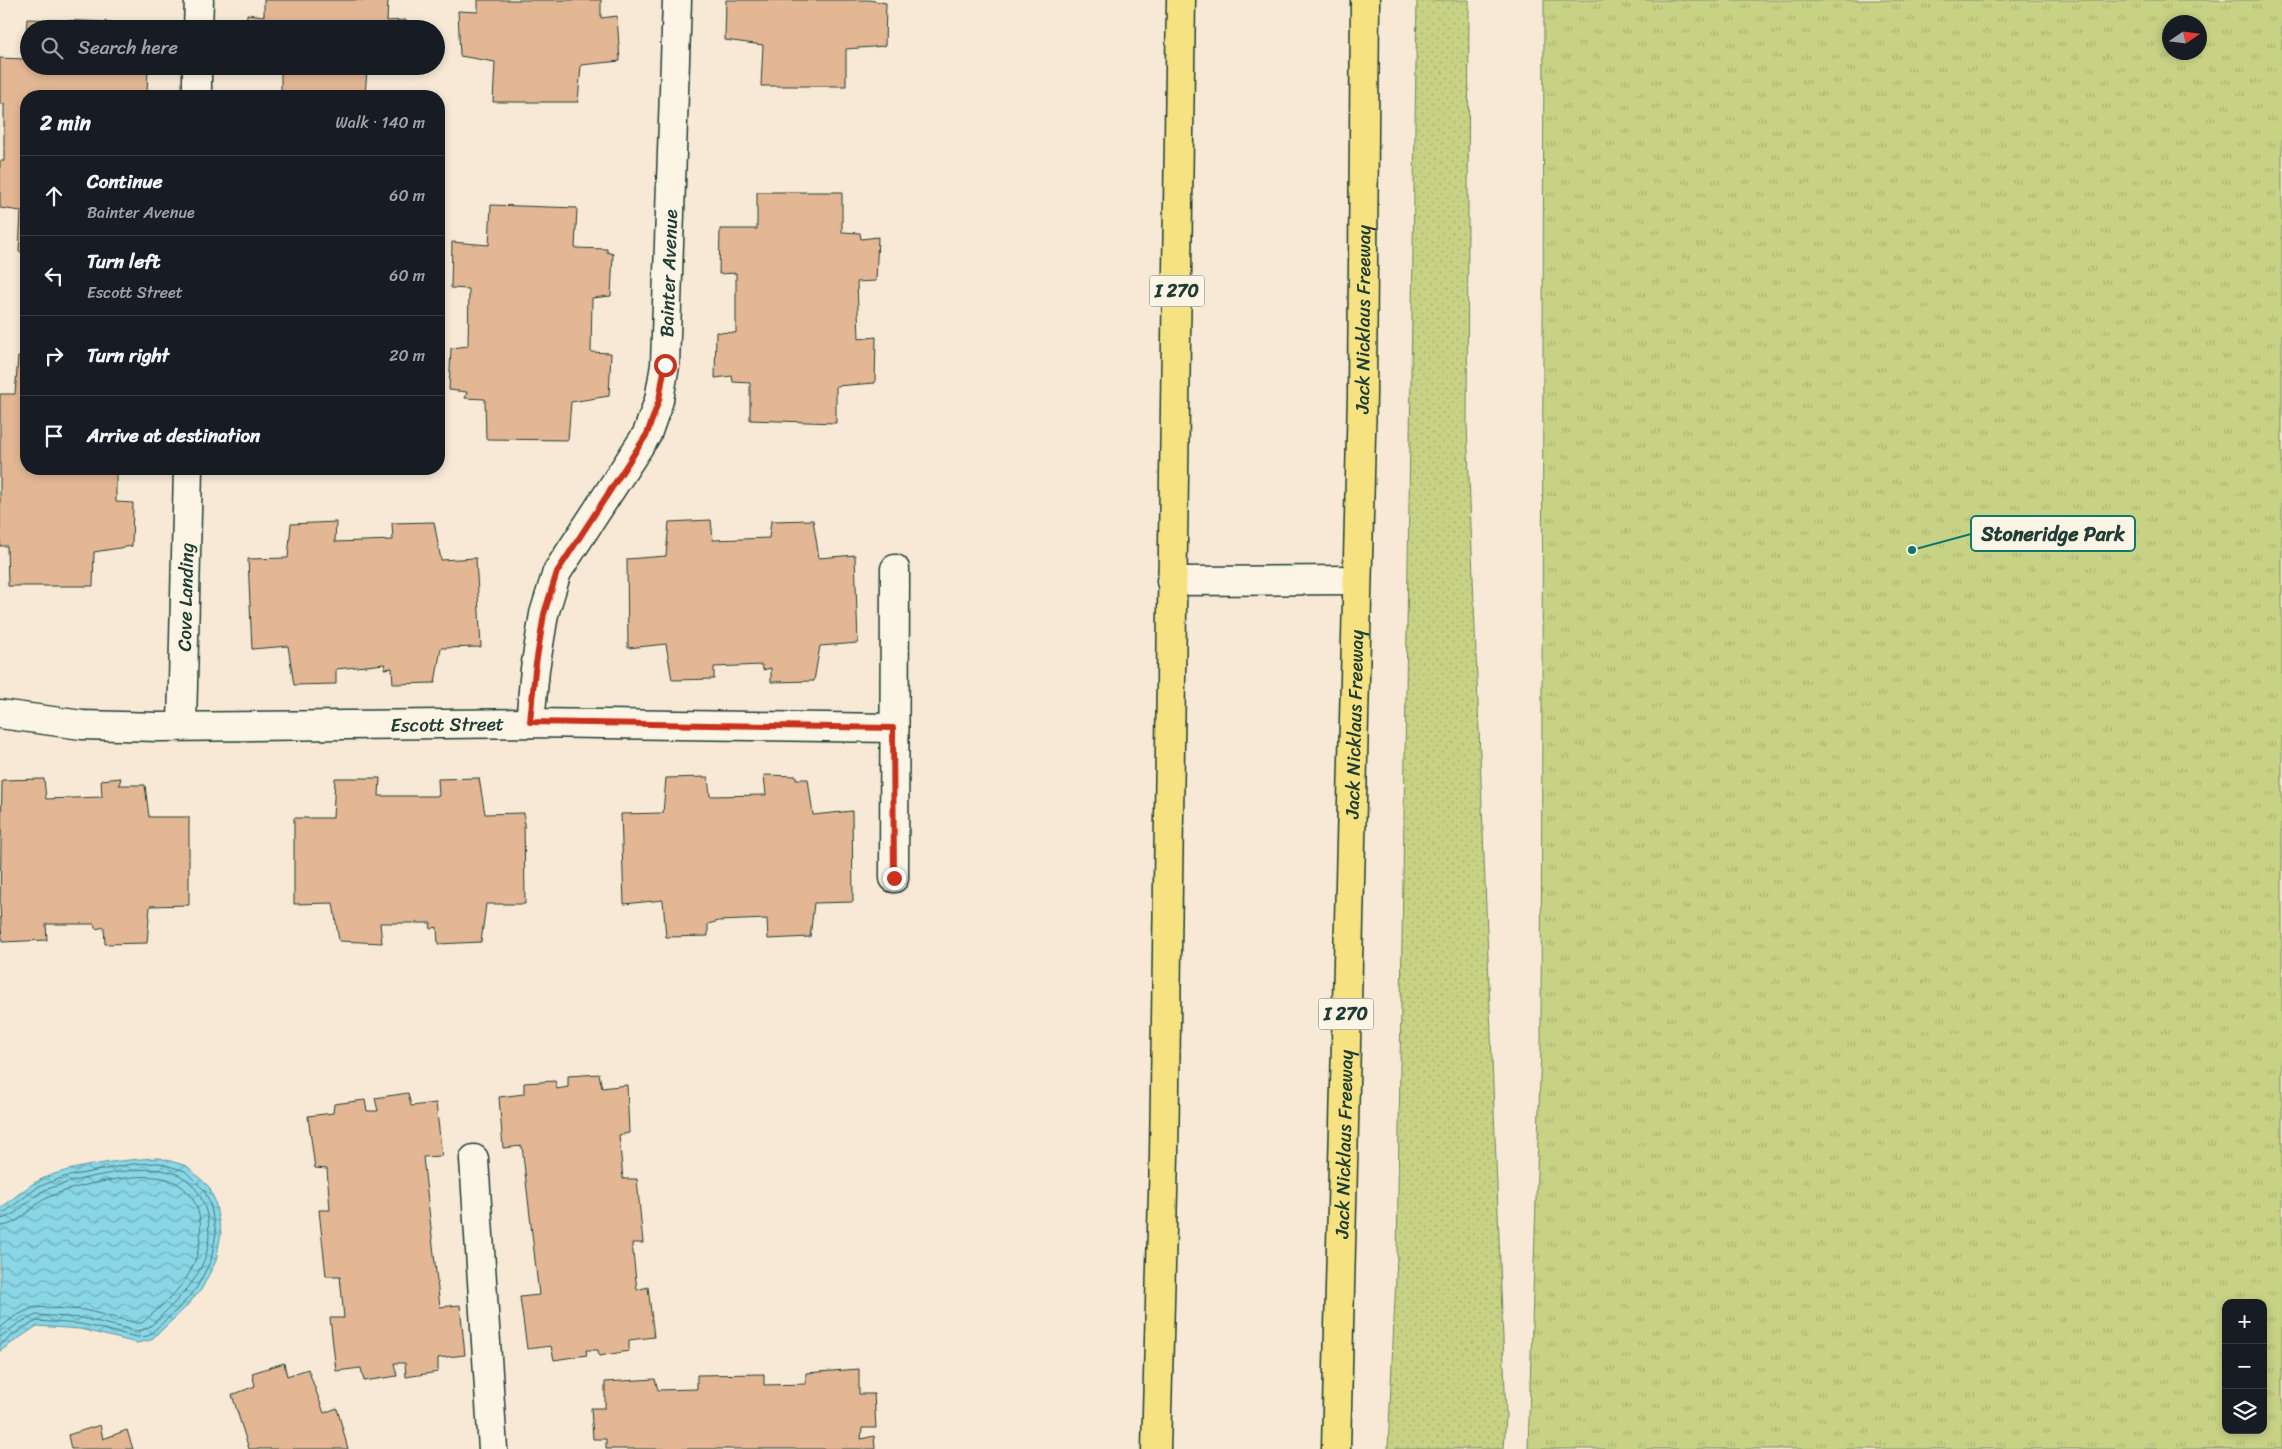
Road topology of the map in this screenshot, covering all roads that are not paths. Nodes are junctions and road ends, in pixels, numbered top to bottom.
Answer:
1 (199, 0) edge
2 (677, 0) edge
3 (1182, 0) edge
4 (1366, 0) edge
5 (198, 20) edge
6 (197, 75) edge
7 (196, 90) edge
8 (188, 475) edge
9 (895, 568) dead end
10 (1357, 580) junction
11 (1171, 581) junction
12 (0, 714) edge
13 (530, 722) junction
14 (182, 726) junction
15 (893, 728) junction
16 (894, 878) dead end
17 (474, 1160) dead end
18 (492, 1449) edge
19 (1156, 1449) edge
20 (1336, 1449) edge

1 - 5 street
2 - 13 street, Bainter Avenue
3 - 11 highway, I 270
4 - 10 highway, Jack Nicklaus Freeway / I 270
6 - 7 street
8 - 14 street, Cove Landing
9 - 15 street
10 - 11 street
10 - 20 highway, Jack Nicklaus Freeway / I 270
11 - 19 highway, I 270
12 - 14 street, Escott Street
13 - 14 street, Escott Street
13 - 15 street, Escott Street
15 - 16 street
17 - 18 street

